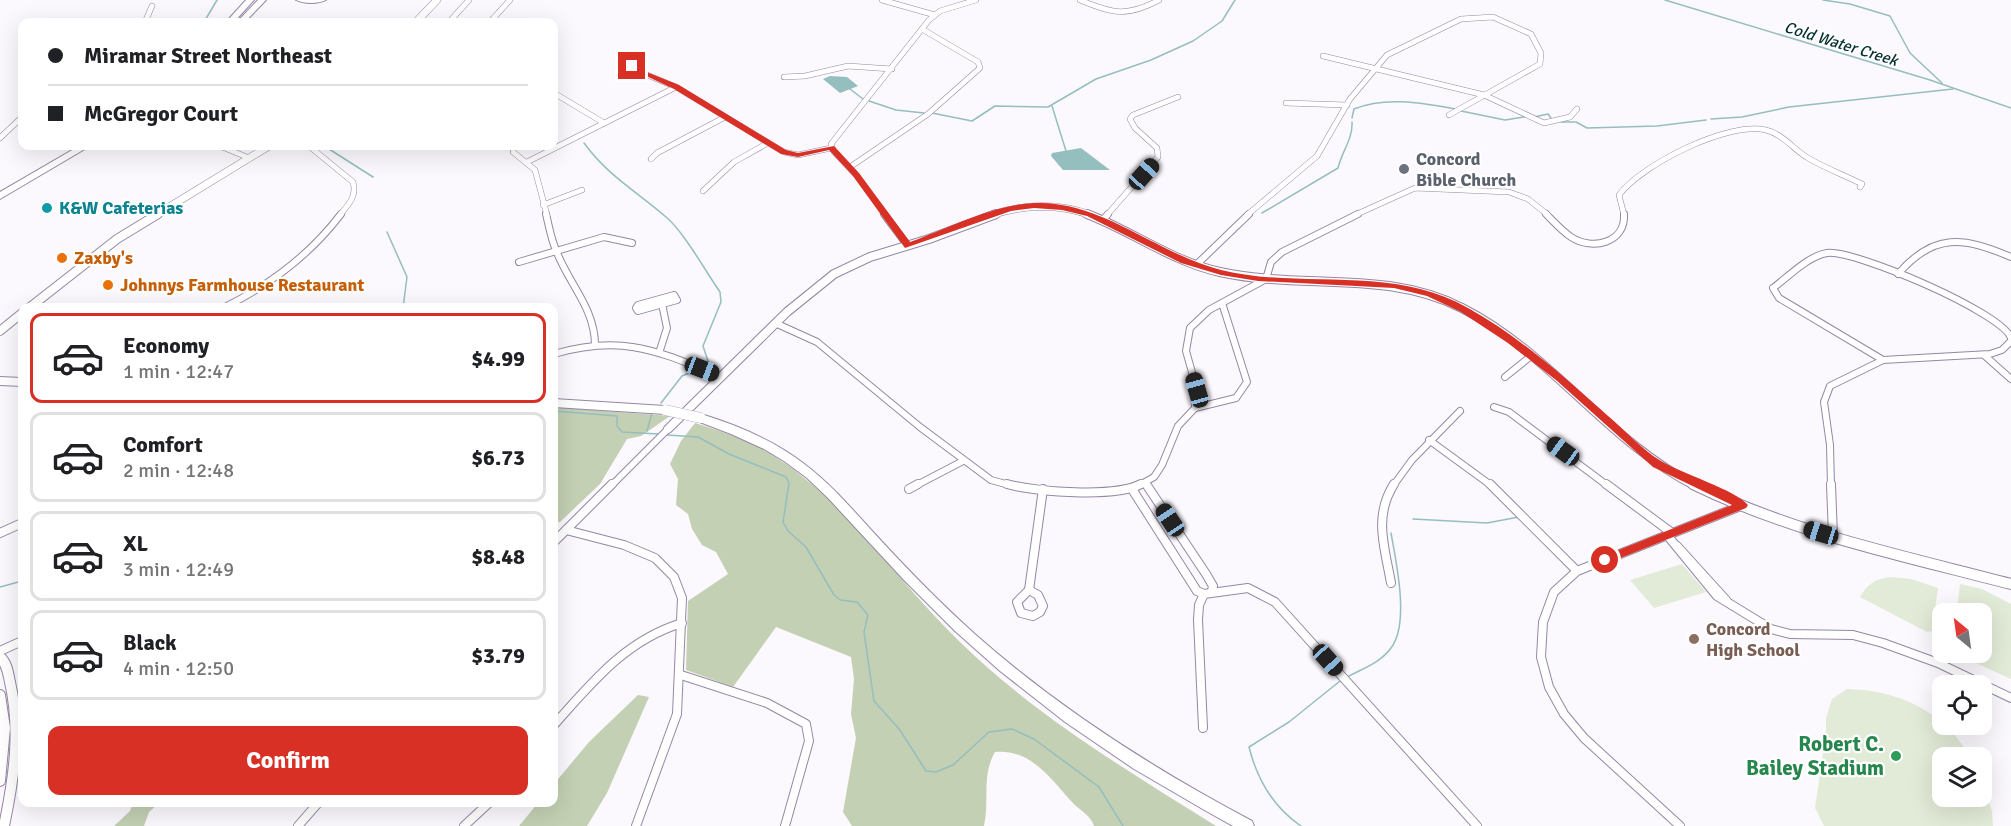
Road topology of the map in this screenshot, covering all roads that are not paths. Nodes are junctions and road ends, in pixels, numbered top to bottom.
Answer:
1 (250, 0) edge
2 (262, 0) edge
3 (300, 0) edge
4 (322, 0) edge
5 (437, 0) edge
6 (469, 0) edge
7 (510, 0) edge
8 (882, 0) edge
9 (976, 0) edge
10 (1080, 0) edge
11 (1159, 0) edge
12 (152, 6) dead end
13 (935, 15) junction
14 (150, 18) edge
15 (234, 18) edge
16 (245, 18) edge
17 (420, 18) edge
18 (453, 18) edge
19 (494, 18) edge
20 (922, 29) junction
21 (1323, 56) dead end
22 (618, 58) dead end
23 (892, 69) junction
24 (1373, 69) junction
25 (784, 77) dead end
26 (676, 87) junction
27 (558, 95) edge
28 (1484, 95) junction
29 (1178, 97) dead end
30 (1286, 103) dead end
31 (1347, 105) junction
32 (1577, 110) dead end
33 (1449, 115) dead end
34 (725, 117) junction
35 (18, 121) edge
36 (604, 123) junction
37 (0, 138) edge
38 (768, 143) junction
39 (558, 146) edge
40 (831, 148) junction
41 (64, 150) edge
42 (79, 150) edge
43 (82, 150) edge
44 (230, 150) edge
45 (262, 150) edge
46 (314, 150) edge
47 (551, 150) edge
48 (513, 152) dead end
49 (68, 157) junction
50 (249, 158) junction
51 (651, 159) dead end
52 (527, 162) junction
53 (850, 167) junction
54 (0, 187) edge
55 (1860, 187) dead end
56 (582, 190) dead end
57 (703, 191) dead end
58 (0, 196) edge
59 (543, 205) junction
60 (1103, 220) junction
61 (632, 243) dead end
62 (908, 246) junction
63 (556, 251) junction
64 (2011, 257) edge
65 (519, 262) dead end
66 (1196, 265) junction
67 (1898, 274) junction
68 (1266, 279) junction
69 (35, 303) edge
70 (233, 303) edge
71 (1222, 303) junction
72 (662, 304) junction
73 (18, 317) edge
74 (775, 323) junction
75 (2007, 326) edge
76 (0, 331) edge
77 (2011, 340) edge
78 (595, 345) junction
79 (660, 350) junction
80 (558, 353) edge
81 (1984, 355) junction
82 (1531, 356) junction
83 (1883, 360) junction
84 (721, 376) junction
85 (1505, 377) dead end
86 (2011, 379) edge
87 (0, 381) edge
88 (18, 382) edge
89 (558, 403) edge
90 (1494, 406) dead end
91 (1195, 408) junction
92 (1460, 411) dead end
93 (668, 429) joint
94 (1429, 440) junction
95 (963, 461) junction
96 (1145, 483) junction
97 (909, 489) dead end
98 (1043, 489) junction
99 (1132, 489) junction
100 (1743, 505) junction
101 (18, 525) edge
102 (566, 530) junction
103 (0, 533) edge
104 (1669, 534) junction
105 (1833, 537) junction
106 (558, 538) edge
107 (1577, 571) junction
108 (1391, 583) dead end
109 (2011, 584) edge
110 (1029, 590) dead end
111 (1208, 592) junction
112 (682, 623) junction
113 (18, 643) edge
114 (0, 651) edge
115 (0, 657) edge
116 (681, 675) junction
117 (0, 695) edge
118 (2011, 698) edge
119 (18, 713) edge
120 (558, 721) edge
121 (1203, 728) dead end
122 (18, 740) edge
123 (14, 778) junction
124 (0, 782) edge
125 (315, 807) edge
126 (485, 807) edge
127 (4, 826) edge
128 (298, 826) edge
129 (464, 826) edge
130 (639, 826) edge
131 (785, 826) edge
132 (1247, 826) edge
133 (1477, 826) edge
134 (1680, 826) edge

1 - 15 highway
2 - 16 highway
3 - 4 highway
5 - 17 street
6 - 18 street
7 - 19 street
8 - 13 street
9 - 13 street
10 - 11 street
12 - 14 street
13 - 20 street
20 - 23 street
20 - 53 street
21 - 24 street
22 - 26 street
23 - 25 street
23 - 40 street
24 - 28 street
24 - 28 street
24 - 31 street
26 - 34 street
26 - 36 street
27 - 36 street
28 - 32 street
28 - 33 street
29 - 60 street
30 - 31 street
31 - 66 street
34 - 38 street
34 - 51 street
35 - 37 street
36 - 39 street
38 - 40 street
38 - 57 street
40 - 53 street
41 - 54 highway
42 - 49 highway
43 - 49 highway
44 - 50 street
45 - 50 street
46 - 70 street
47 - 52 street
48 - 52 street
49 - 58 highway
50 - 69 street
52 - 59 street
53 - 62 street
55 - 68 street
56 - 59 street
59 - 63 street
60 - 62 street
60 - 66 street
61 - 63 street
62 - 74 street
63 - 65 street
63 - 78 street
64 - 67 street
66 - 68 street
67 - 75 street
67 - 83 street
68 - 71 street
68 - 82 street
71 - 91 street
71 - 91 street
72 - 72 street
72 - 79 street
73 - 76 street
74 - 84 street
74 - 95 street
75 - 77 street
77 - 81 street
78 - 79 street
78 - 80 street
79 - 84 street
81 - 83 street
81 - 86 street
82 - 85 street
82 - 100 street
83 - 105 street
84 - 93 street
87 - 88 main road
89 - 132 main road, bridge
90 - 104 street
91 - 96 street
92 - 94 street
93 - 102 street
94 - 107 street
94 - 108 street
95 - 97 street
95 - 98 street
96 - 99 street
96 - 111 street
98 - 99 street
98 - 110 street
99 - 111 street
100 - 104 street
100 - 105 street
101 - 103 street
102 - 106 street
102 - 112 street
104 - 107 street
104 - 118 street
105 - 109 street
107 - 134 street
111 - 121 street
111 - 133 street
112 - 116 street
112 - 120 street
113 - 114 street
115 - 119 street
116 - 130 street
116 - 131 street
117 - 124 street
122 - 123 street
123 - 124 street
123 - 127 street
125 - 128 street
126 - 129 street

